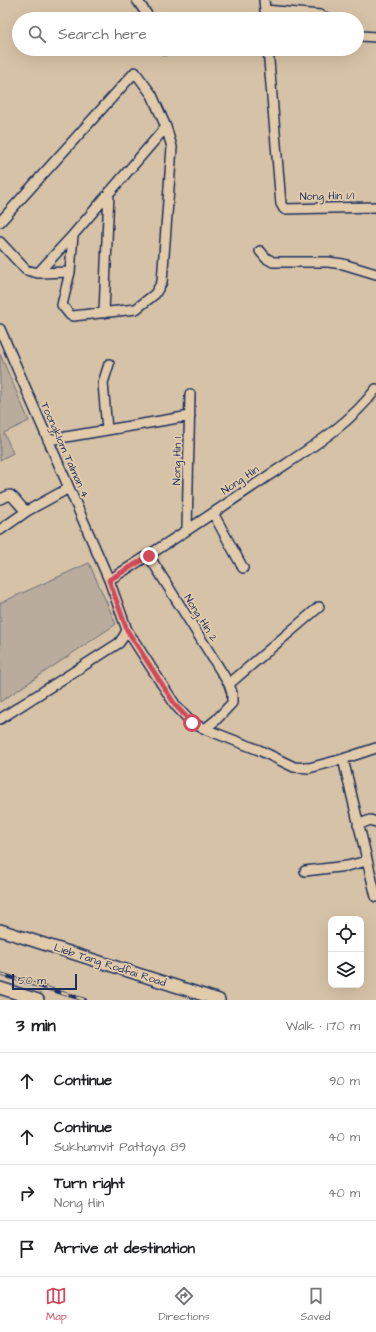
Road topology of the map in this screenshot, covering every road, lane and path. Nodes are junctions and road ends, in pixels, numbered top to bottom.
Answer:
1 (137, 0) edge
2 (265, 10) edge
3 (145, 12) edge
4 (287, 12) edge
5 (364, 36) edge
6 (376, 37) edge
7 (269, 56) edge
8 (166, 126) junction
9 (109, 192) junction
10 (376, 207) edge
11 (0, 222) edge
12 (73, 235) junction
13 (1, 245) edge
14 (260, 251) dead end
15 (70, 272) junction
16 (38, 273) junction
17 (376, 274) edge
18 (104, 313) junction
19 (0, 329) edge
20 (109, 364) dead end
21 (375, 392) edge
22 (190, 394) dead end
23 (190, 416) junction
24 (107, 430) junction
25 (48, 440) junction
26 (69, 488) junction
27 (0, 499) edge
28 (27, 511) junction
29 (213, 512) junction
30 (0, 530) edge
31 (187, 530) junction
32 (149, 556) junction
33 (243, 568) dead end
34 (109, 580) junction
35 (319, 607) dead end
36 (127, 630) junction
37 (231, 688) junction
38 (0, 719) edge
39 (205, 729) junction
40 (376, 748) edge
41 (343, 759) junction
42 (376, 822) edge
43 (358, 825) junction
44 (367, 861) junction
45 (305, 871) dead end
46 (376, 897) edge
47 (0, 930) edge
48 (0, 988) edge
49 (38, 1000) edge
50 (219, 1000) edge

1 - 3 street
2 - 4 street
5 - 6 street
7 - 10 street, Nong Hin 1/1
8 - 9 street
8 - 11 street
8 - 18 street
9 - 12 street
9 - 18 street
12 - 15 street
12 - 16 street
13 - 16 street
14 - 17 street
15 - 16 street
15 - 18 street
19 - 25 street, Toongklom Talman 4
20 - 24 street
21 - 29 street, Nong Hin
22 - 23 street, Nong Hin 1
23 - 24 street
23 - 31 street, Nong Hin 1
24 - 25 street
25 - 26 street, Toongklom Talman 4
26 - 28 street
26 - 34 street, Toongklom Talman 4
27 - 28 street
28 - 30 street
29 - 31 street, Nong Hin
29 - 33 street
31 - 32 street, Nong Hin
32 - 34 street, Nong Hin
32 - 37 street, Nong Hin 2
34 - 36 street, Toongklom Talman 4
35 - 37 street
36 - 38 street
36 - 39 street, Toongklom Talman 4
37 - 39 street
39 - 41 street, Toongklom Talman 4
40 - 41 street, Toongklom Talman 4
41 - 43 street
42 - 43 street
43 - 44 street
44 - 45 street
44 - 46 street
47 - 50 street, Lieb Tang Rodfai Road
48 - 49 street

